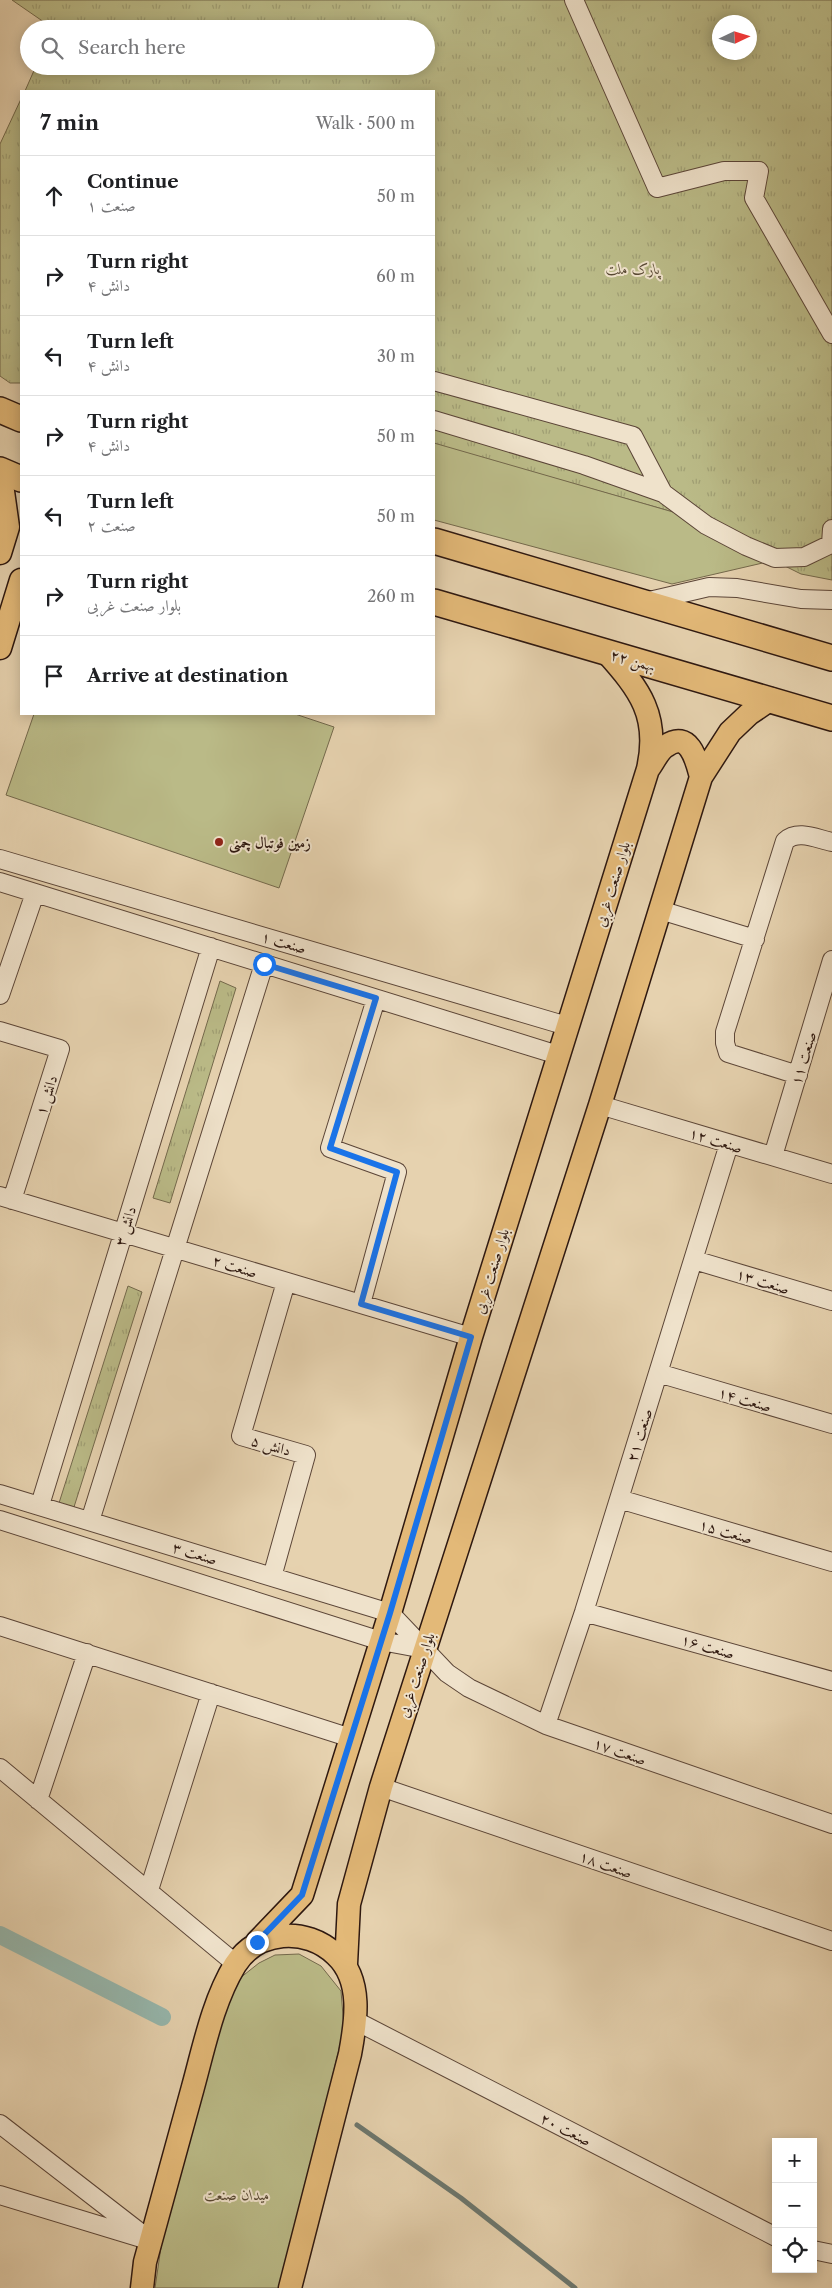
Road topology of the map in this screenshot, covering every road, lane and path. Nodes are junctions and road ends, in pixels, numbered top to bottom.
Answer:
1 (574, 0) edge
2 (832, 334) edge
3 (435, 381) edge
4 (0, 410) edge
5 (20, 419) edge
6 (435, 420) edge
7 (0, 470) edge
8 (20, 479) edge
9 (663, 493) junction
10 (832, 529) edge
11 (435, 541) edge
12 (0, 553) edge
13 (20, 583) edge
14 (832, 600) edge
15 (435, 602) edge
16 (643, 602) junction
17 (0, 648) edge
18 (606, 652) junction
19 (832, 658) edge
20 (771, 699) junction
21 (832, 718) edge
22 (648, 769) junction
23 (701, 777) junction
24 (832, 842) edge
25 (0, 859) edge
26 (0, 882) edge
27 (35, 892) junction
28 (660, 910) junction
29 (756, 939) junction
30 (211, 947) junction
31 (832, 960) edge
32 (264, 964) junction
33 (0, 995) edge
34 (376, 998) junction
35 (567, 1026) junction
36 (0, 1031) edge
37 (558, 1055) junction
38 (798, 1076) junction
39 (600, 1105) junction
40 (729, 1144) junction
41 (773, 1156) junction
42 (832, 1174) edge
43 (6, 1198) edge
44 (123, 1233) junction
45 (175, 1248) junction
46 (694, 1260) junction
47 (286, 1282) junction
48 (832, 1301) edge
49 (361, 1304) junction
50 (471, 1337) junction
51 (658, 1373) junction
52 (832, 1424) edge
53 (0, 1494) edge
54 (619, 1499) junction
55 (40, 1505) junction
56 (0, 1520) edge
57 (90, 1521) junction
58 (832, 1562) edge
59 (272, 1577) junction
60 (584, 1612) junction
61 (390, 1613) junction
62 (0, 1626) edge
63 (381, 1641) junction
64 (424, 1649) junction
65 (87, 1654) junction
66 (832, 1681) edge
67 (211, 1693) junction
68 (546, 1725) junction
69 (351, 1738) junction
70 (0, 1768) edge
71 (381, 1787) junction
72 (38, 1800) junction
73 (832, 1824) edge
74 (148, 1890) junction
75 (832, 1941) edge
76 (257, 1942) junction
77 (236, 1964) junction
78 (346, 1964) junction
79 (356, 2020) junction
80 (0, 2124) edge
81 (0, 2195) edge
82 (772, 2235) edge
83 (151, 2241) junction
84 (817, 2251) edge
85 (832, 2254) edge
86 (142, 2288) edge
87 (290, 2288) edge

1 - 2 street
3 - 9 street
4 - 5 highway
6 - 9 street
7 - 8 highway
7 - 12 main road
9 - 10 street
11 - 16 highway
13 - 17 main road
14 - 16 street
15 - 18 highway, ۲۲ بهمن
16 - 19 highway
18 - 20 highway, ۲۲ بهمن
18 - 22 main road, بلوار صنعت غربی
20 - 21 highway, ۲۲ بهمن
20 - 23 main road, بلوار صنعت غربی
22 - 23 main road
22 - 35 main road, بلوار صنعت غربی
23 - 28 main road, بلوار صنعت غربی
24 - 29 street
25 - 35 street, صنعت ۱
26 - 27 street, صنعت ۱
27 - 30 street, صنعت ۱
27 - 33 street
28 - 29 street
28 - 39 main road, بلوار صنعت غربی
29 - 38 street
30 - 32 street, صنعت ۱
30 - 44 street, دانش ۳
31 - 38 street, صنعت ۱۱
32 - 34 street, صنعت ۱
32 - 45 street
34 - 37 street, صنعت ۱
34 - 49 street
35 - 37 main road, بلوار صنعت غربی
36 - 43 street, دانش ۱
37 - 50 main road, بلوار صنعت غربی
38 - 41 street, صنعت ۱۱
39 - 40 street, صنعت ۱۲
39 - 64 main road, بلوار صنعت غربی
40 - 41 street, صنعت ۱۲
40 - 46 street, صنعت ۲۱
41 - 42 street, صنعت ۱۲
43 - 44 street, صنعت ۲
44 - 45 street, صنعت ۲
44 - 55 street, دانش ۳
45 - 47 street, صنعت ۲
45 - 57 street
46 - 48 street, صنعت ۱۳
46 - 51 street, صنعت ۲۱
47 - 49 street, صنعت ۲
47 - 59 street, دانش ۵
49 - 50 street, صنعت ۲
50 - 61 main road, بلوار صنعت غربی
51 - 52 street, صنعت ۱۴
51 - 54 street, صنعت ۲۱
53 - 55 street, صنعت ۳
54 - 58 street, صنعت ۱۵
54 - 60 street, صنعت ۲۱
55 - 57 street, صنعت ۳
56 - 63 street, صنعت ۳
57 - 59 street, صنعت ۳
59 - 61 street, صنعت ۳
60 - 66 street, صنعت ۱۶
60 - 68 street, صنعت ۲۱
61 - 63 main road, بلوار صنعت غربی
61 - 64 street, صنعت ۱۷
62 - 65 street
63 - 64 street, صنعت ۳
63 - 69 main road, بلوار صنعت غربی
64 - 68 street, صنعت ۱۷
64 - 71 main road, بلوار صنعت غربی
65 - 67 street
65 - 72 street
67 - 69 street
67 - 74 street
68 - 73 street, صنعت ۱۷
69 - 76 main road, بلوار صنعت غربی
70 - 72 street
71 - 75 street, صنعت ۱۸
71 - 78 main road, بلوار صنعت غربی
72 - 74 street
74 - 77 street
76 - 77 main road
76 - 78 main road
77 - 83 main road
78 - 79 main road
79 - 82 street, صنعت ۲۰
79 - 87 main road
80 - 83 street
81 - 83 street
83 - 86 main road
84 - 85 street

